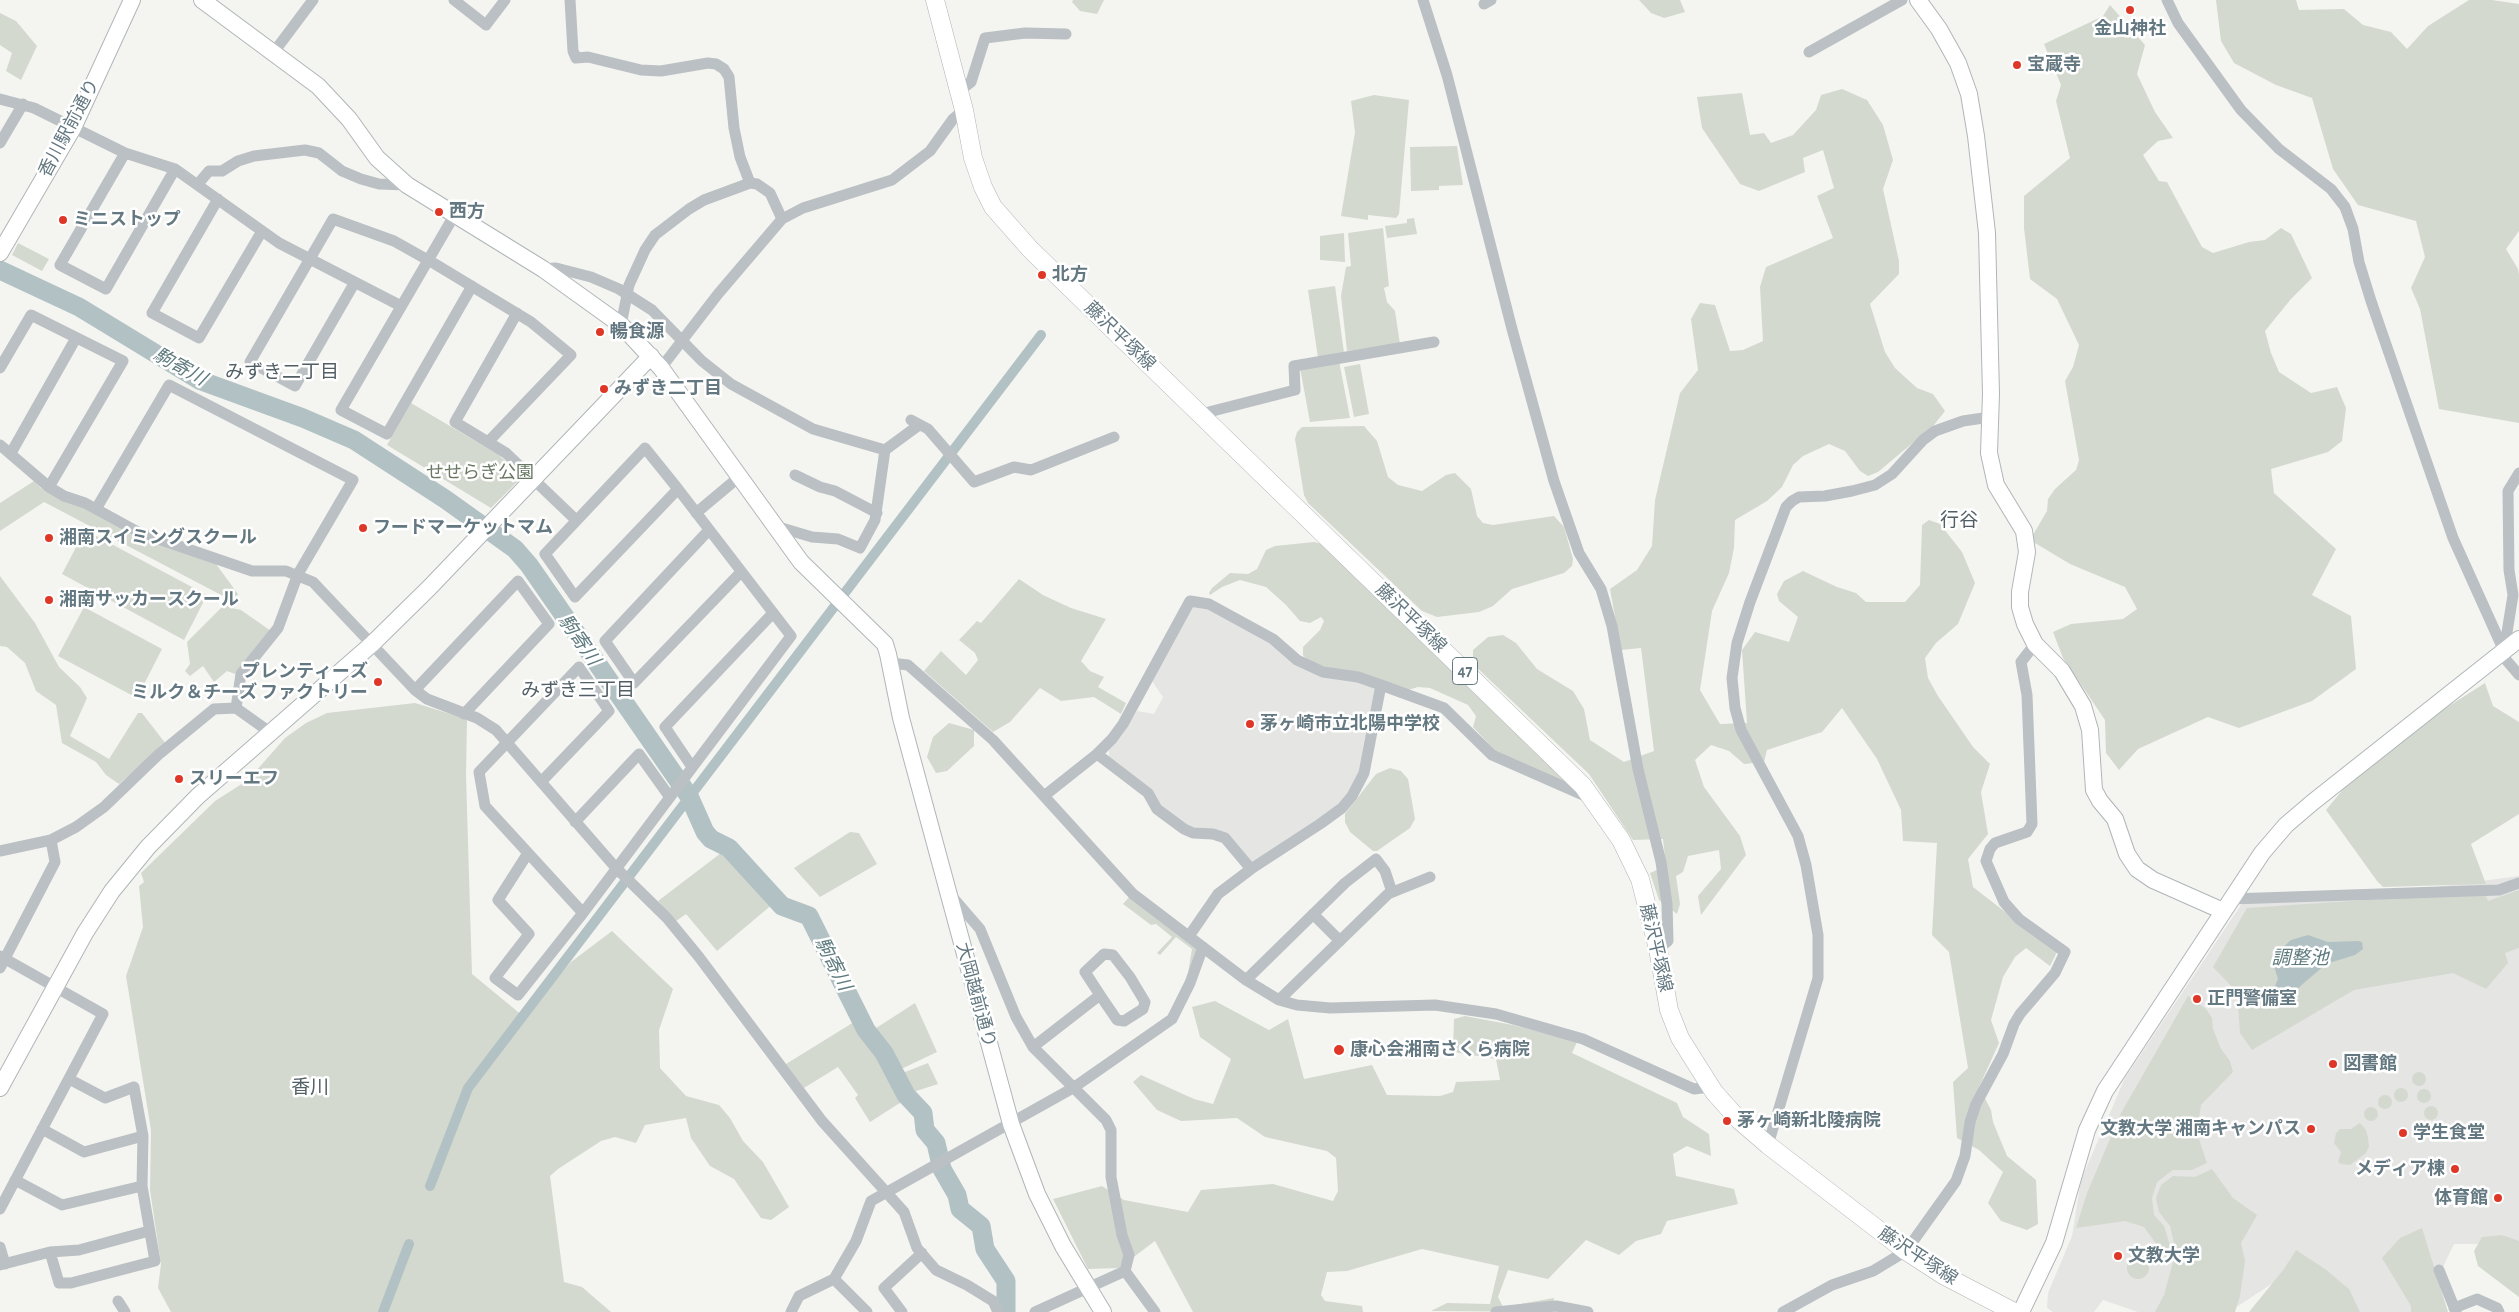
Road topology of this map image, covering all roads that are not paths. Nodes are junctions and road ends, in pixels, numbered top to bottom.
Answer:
1 (132, 0) edge
2 (202, 0) edge
3 (313, 0) edge
4 (454, 0) edge
5 (505, 0) edge
6 (570, 0) edge
7 (935, 0) edge
8 (1423, 0) edge
9 (1902, 0) edge
10 (1918, 0) edge
11 (2167, 0) edge
12 (1066, 34) dead end
13 (274, 52) junction
14 (1809, 52) dead end
15 (959, 91) junction
16 (0, 98) edge
17 (23, 104) junction
18 (964, 110) junction
19 (73, 128) junction
20 (0, 143) edge
21 (125, 153) junction
22 (176, 169) junction
23 (750, 183) junction
24 (198, 184) junction
25 (407, 185) junction
26 (218, 199) junction
27 (455, 214) junction
28 (782, 219) junction
29 (262, 231) junction
30 (0, 253) edge
31 (310, 258) junction
32 (428, 260) junction
33 (543, 269) junction
34 (355, 282) junction
35 (472, 286) junction
36 (626, 294) junction
37 (401, 306) junction
38 (517, 313) junction
39 (621, 325) junction
40 (76, 338) junction
41 (682, 340) junction
42 (1434, 342) dead end
43 (656, 362) junction
44 (0, 368) edge
45 (1201, 414) junction
46 (1990, 417) junction
47 (1114, 437) dead end
48 (488, 442) junction
49 (0, 445) edge
50 (885, 450) junction
51 (10, 453) junction
52 (2519, 472) edge
53 (795, 475) dead end
54 (740, 477) junction
55 (533, 480) junction
56 (49, 487) junction
57 (678, 489) junction
58 (96, 509) junction
59 (696, 513) junction
60 (877, 513) junction
61 (576, 520) junction
62 (775, 526) junction
63 (709, 530) junction
64 (741, 572) junction
65 (298, 574) junction
66 (773, 613) junction
67 (2519, 639) edge
68 (372, 644) junction
69 (2035, 644) junction
70 (2503, 652) junction
71 (890, 662) junction
72 (2519, 675) edge
73 (1381, 685) junction
74 (415, 690) junction
75 (236, 708) junction
76 (464, 714) junction
77 (272, 733) junction
78 (507, 743) junction
79 (1098, 754) junction
80 (689, 770) junction
81 (541, 782) junction
82 (672, 792) junction
83 (1044, 796) junction
84 (1594, 800) junction
85 (575, 822) junction
86 (50, 840) junction
87 (0, 851) edge
88 (528, 853) junction
89 (616, 868) junction
90 (1251, 869) junction
91 (1430, 877) dead end
92 (2519, 883) edge
93 (948, 891) junction
94 (1392, 892) junction
95 (2227, 905) junction
96 (582, 913) junction
97 (1313, 914) junction
98 (1189, 936) junction
99 (1340, 941) junction
100 (1203, 947) junction
101 (1658, 949) junction
102 (2, 961) edge
103 (1246, 980) junction
104 (55, 985) junction
105 (1100, 995) junction
106 (1280, 1000) junction
107 (1033, 1047) junction
108 (69, 1079) junction
109 (1710, 1087) junction
110 (0, 1088) edge
111 (1074, 1088) junction
112 (1011, 1124) junction
113 (42, 1130) junction
114 (143, 1136) junction
115 (1768, 1145) junction
116 (15, 1180) junction
117 (142, 1186) junction
118 (885, 1192) junction
119 (0, 1209) edge
120 (149, 1231) junction
121 (0, 1247) edge
122 (1906, 1251) junction
123 (50, 1252) junction
124 (922, 1254) junction
125 (2, 1265) edge
126 (2439, 1270) dead end
127 (1125, 1271) junction
128 (834, 1278) junction
129 (1089, 1289) junction
130 (118, 1301) dead end
131 (2455, 1310) edge
132 (125, 1312) edge
133 (791, 1312) edge
134 (867, 1312) edge
135 (902, 1312) edge
136 (998, 1312) edge
137 (1035, 1312) edge
138 (1103, 1312) edge
139 (1155, 1312) edge
140 (1496, 1312) edge
141 (1588, 1312) edge
142 (1783, 1312) edge
143 (2014, 1312) edge
144 (2021, 1312) edge
145 (2499, 1312) edge

1 - 19 street, 香川駅前通り
2 - 13 street, 大岡越前通り
3 - 13 street
4 - 5 street
6 - 23 street
7 - 15 main road, 藤沢平塚線 / 47
8 - 101 street
9 - 14 street
10 - 46 street
11 - 70 street
12 - 15 street
13 - 25 street, 大岡越前通り
15 - 18 main road, 藤沢平塚線 / 47
16 - 17 street
17 - 19 street
17 - 20 street
18 - 28 street
18 - 45 main road, 藤沢平塚線 / 47
19 - 21 street
19 - 30 street, 香川駅前通り
21 - 22 street
21 - 22 street
22 - 24 street
23 - 28 street
23 - 36 street
24 - 25 street
24 - 26 street
25 - 27 street, 大岡越前通り
26 - 29 street
26 - 29 street
27 - 32 street
27 - 33 street, 大岡越前通り
28 - 41 street
29 - 31 street
31 - 32 street
31 - 34 street
31 - 34 street
32 - 35 street
32 - 37 street
33 - 36 street
33 - 39 street, 大岡越前通り
34 - 37 street
35 - 37 street
35 - 38 street
36 - 39 street
36 - 41 street
38 - 48 street
38 - 48 street
39 - 43 street, 大岡越前通り
40 - 44 street
40 - 51 street
40 - 56 street
41 - 43 street
41 - 50 street
42 - 45 street
43 - 54 street, 大岡越前通り
43 - 55 street
45 - 84 main road, 藤沢平塚線 / 47
46 - 69 street
46 - 115 street
47 - 50 street
48 - 55 street
49 - 51 street
50 - 60 street
51 - 56 street
52 - 70 street
53 - 60 street
54 - 59 street
54 - 62 street, 大岡越前通り
55 - 61 street
55 - 68 street
56 - 58 street
57 - 59 street
57 - 61 street
57 - 61 street
58 - 65 street
58 - 65 street
59 - 63 street
60 - 62 street
62 - 71 street, 大岡越前通り
63 - 64 street
63 - 64 street
64 - 66 street
65 - 68 street
65 - 75 street
66 - 80 street
66 - 80 street
67 - 70 street
68 - 74 street
68 - 77 street
69 - 95 street
69 - 122 street
70 - 72 street
70 - 95 street
71 - 83 street
71 - 93 street, 大岡越前通り
73 - 79 street
73 - 84 street
73 - 90 street
74 - 76 street
74 - 76 street
75 - 77 street
75 - 86 street
76 - 78 street
77 - 104 street
78 - 81 street
78 - 81 street
78 - 88 street
79 - 83 street
79 - 90 street
80 - 82 street
81 - 85 street
82 - 85 street
82 - 89 street
83 - 98 street
84 - 101 main road, 藤沢平塚線 / 47
85 - 89 street
86 - 87 street
86 - 102 street
88 - 96 street
88 - 96 street
89 - 96 street
89 - 118 street
90 - 98 street
91 - 94 street
92 - 95 street
93 - 107 street
93 - 112 street, 大岡越前通り
94 - 97 street
94 - 99 street
95 - 144 street
97 - 99 street
97 - 103 street
98 - 100 street
99 - 106 street
100 - 103 street
100 - 111 street
101 - 109 main road, 藤沢平塚線 / 47
102 - 104 street
103 - 106 street
104 - 108 street
104 - 110 street
105 - 105 street
105 - 107 street
106 - 109 street
107 - 111 street
108 - 113 street
108 - 114 street
109 - 115 main road, 藤沢平塚線 / 47
111 - 112 street
111 - 127 street
112 - 118 street
112 - 129 street, 大岡越前通り
113 - 114 street
113 - 116 street
114 - 117 street
115 - 122 main road, 藤沢平塚線 / 47
116 - 117 street
116 - 119 street
117 - 120 street
118 - 124 street
118 - 128 street
120 - 123 street
120 - 123 street
121 - 125 street
122 - 142 street
122 - 143 main road, 藤沢平塚線 / 47
123 - 125 street
124 - 135 street
124 - 136 street
126 - 131 street
127 - 129 street
127 - 139 street
128 - 133 street
128 - 134 street
129 - 137 street
129 - 138 street, 大岡越前通り
130 - 132 street
131 - 145 street
140 - 141 street

